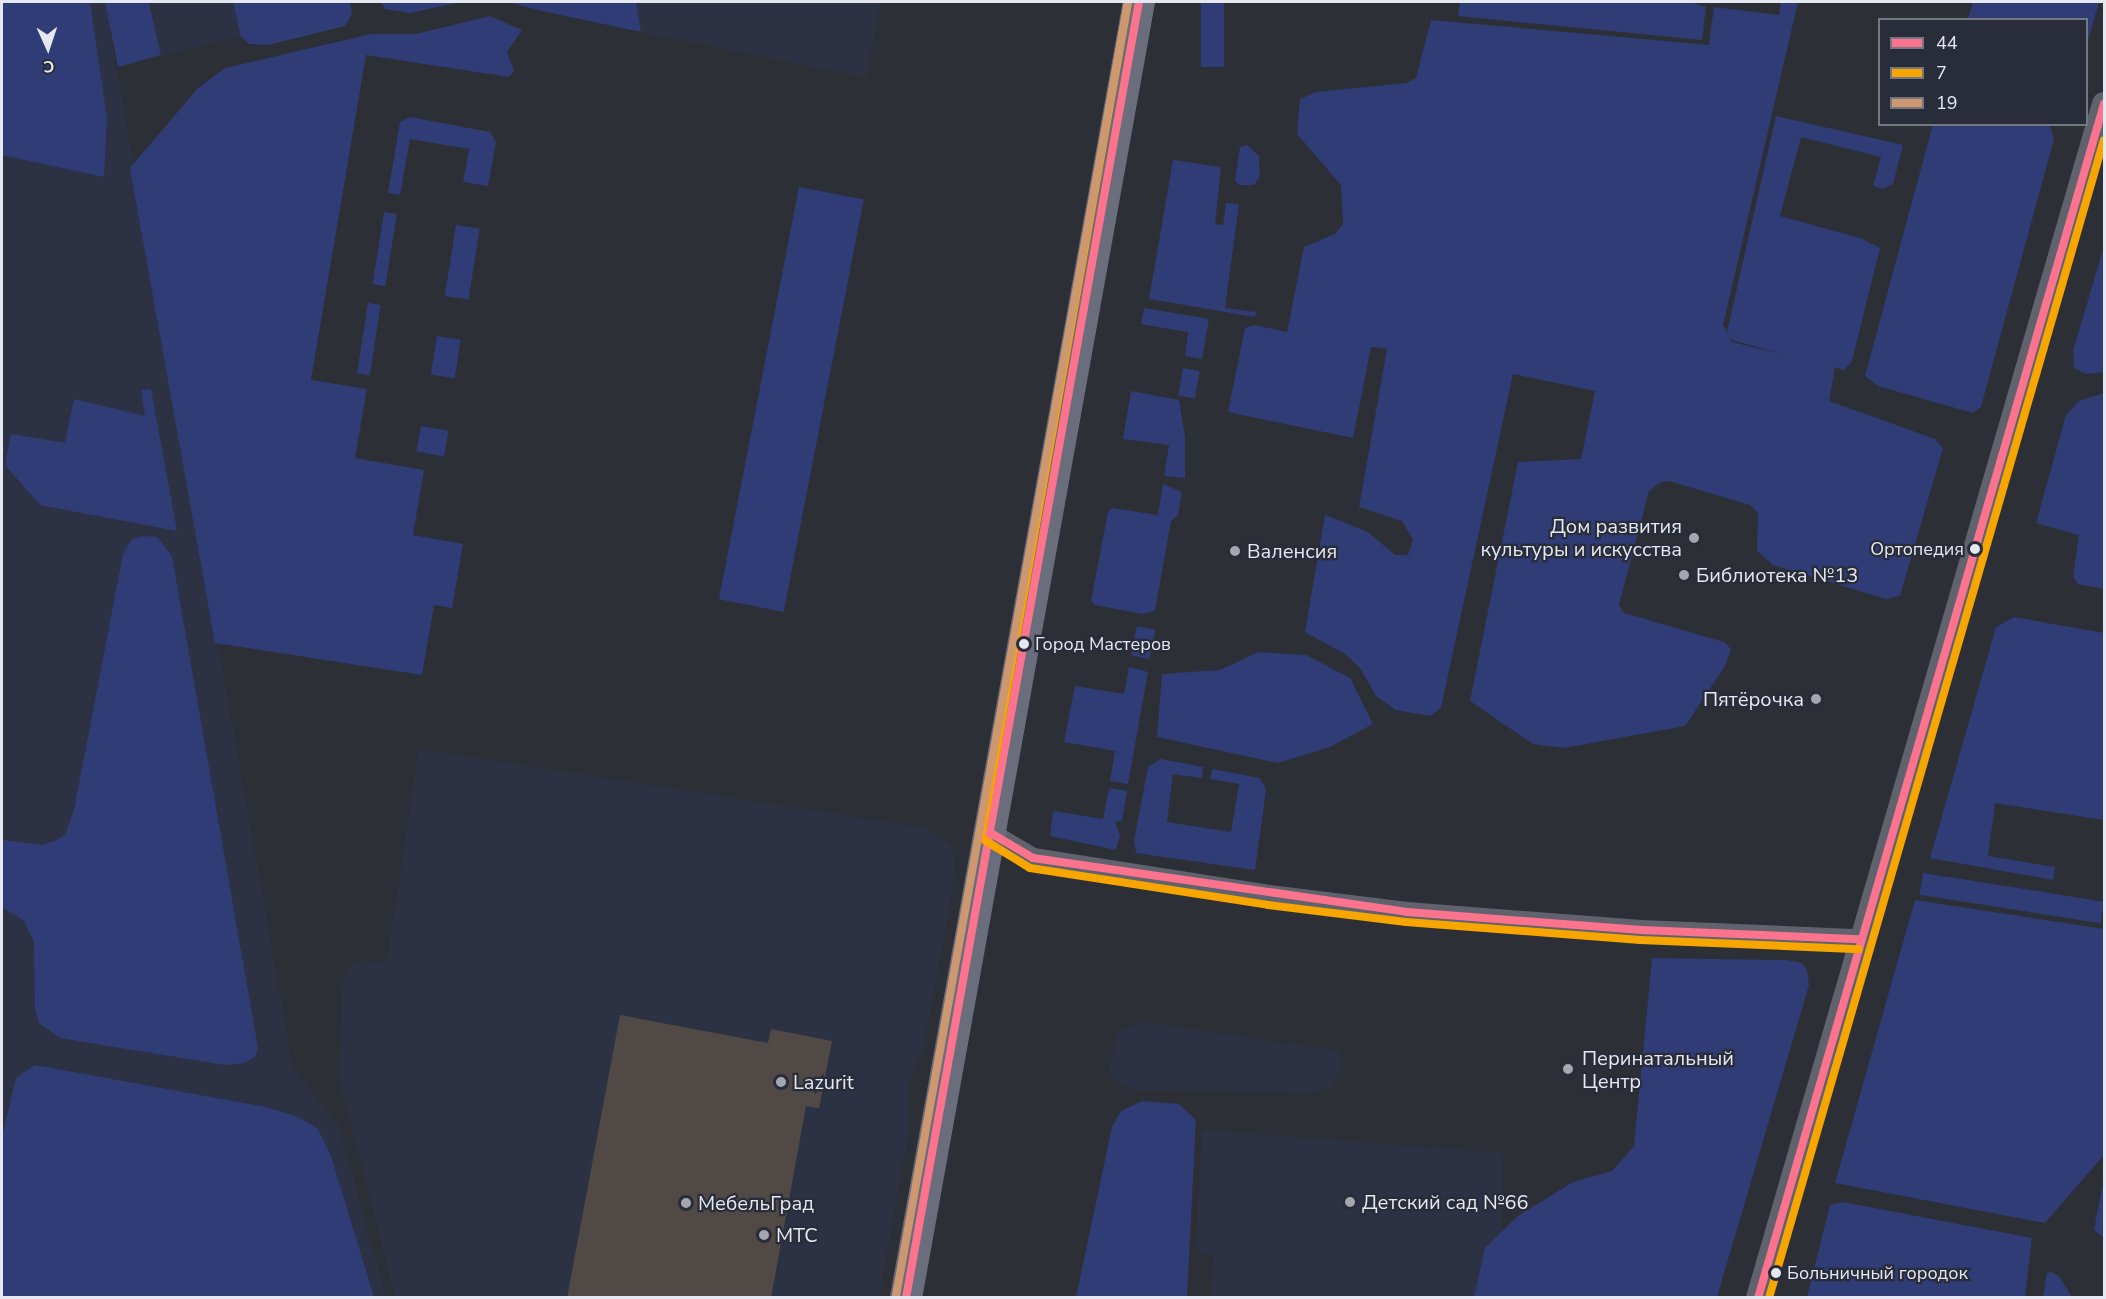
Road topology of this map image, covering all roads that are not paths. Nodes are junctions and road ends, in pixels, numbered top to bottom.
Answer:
1 (1139, 2) edge
2 (2104, 104) edge
3 (989, 832) junction
4 (1859, 939) junction
5 (906, 1298) edge
6 (1758, 1298) edge

1 - 3 main road
2 - 4 street
3 - 4 street
3 - 5 main road
4 - 6 street

